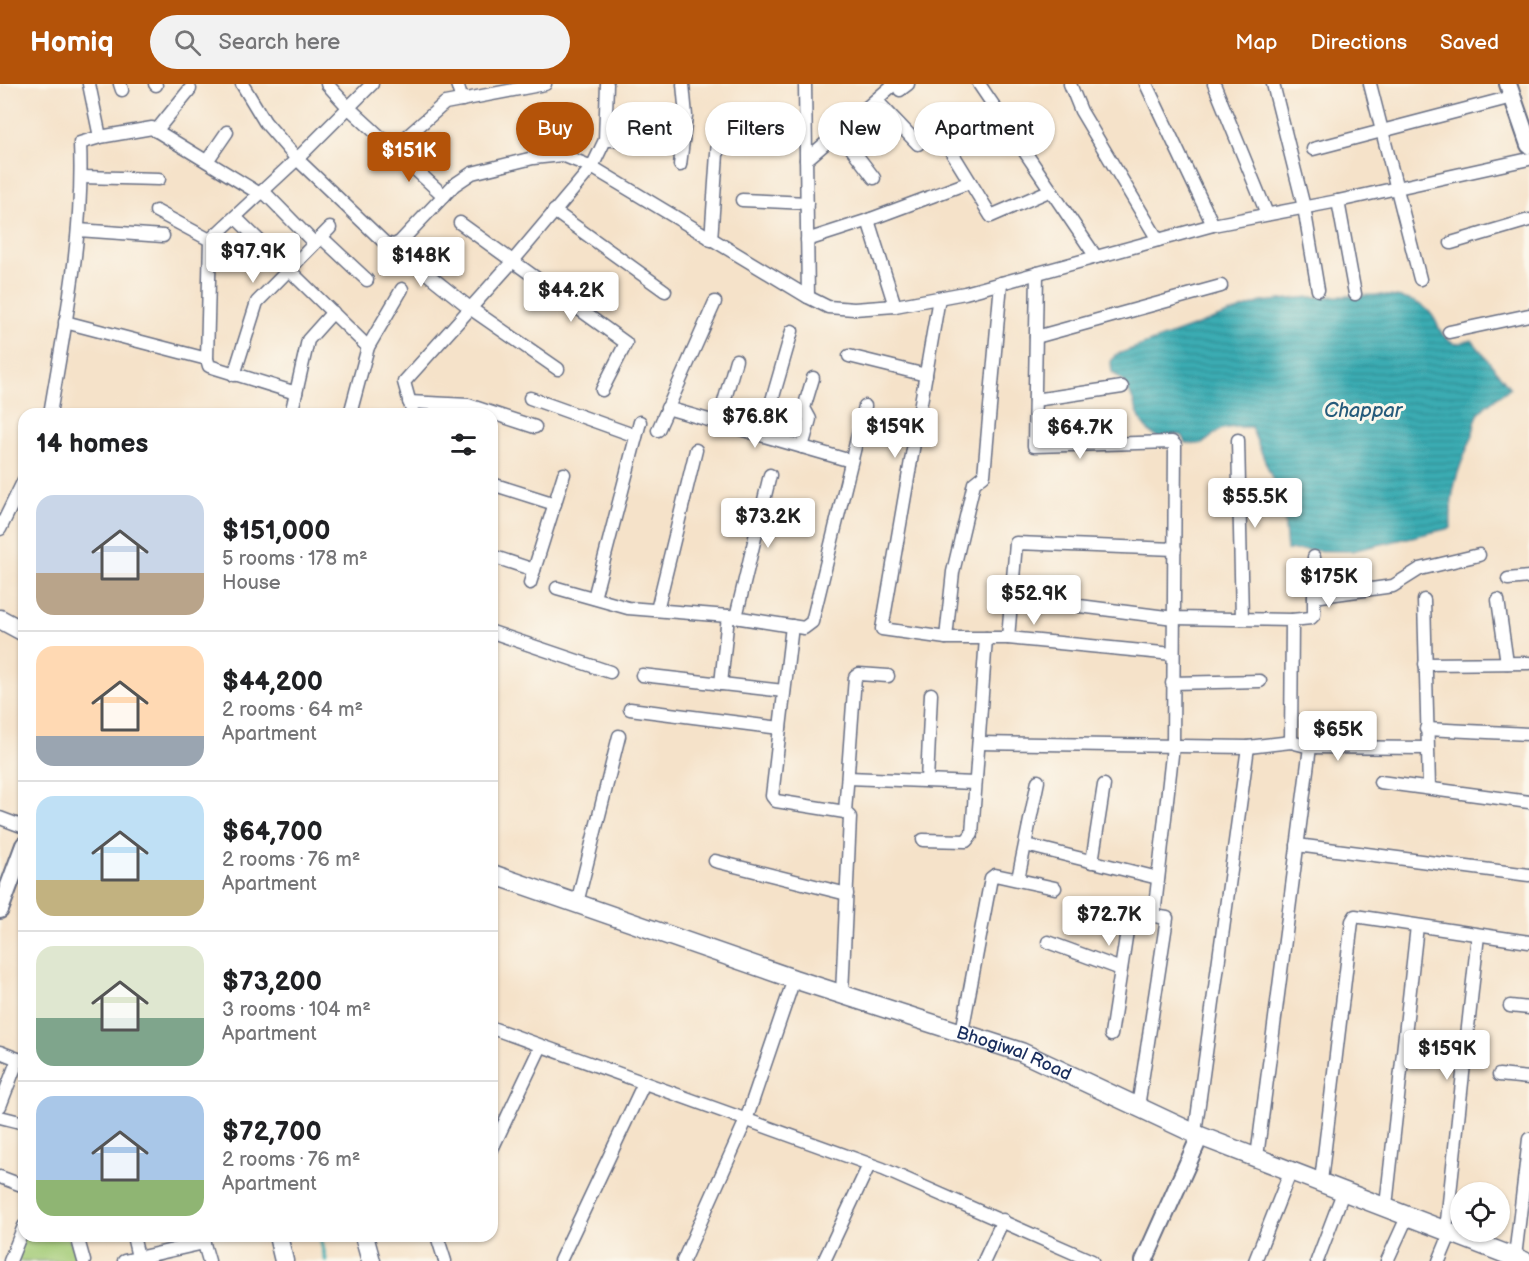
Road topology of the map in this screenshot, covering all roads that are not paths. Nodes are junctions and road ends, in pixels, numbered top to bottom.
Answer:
1 (89, 84) edge
2 (242, 84) edge
3 (327, 84) edge
4 (372, 84) edge
5 (457, 84) edge
6 (607, 84) edge
7 (683, 84) edge
8 (979, 84) edge
9 (1070, 84) edge
10 (1146, 84) edge
11 (1214, 84) edge
12 (1273, 84) edge
13 (1370, 84) edge
14 (539, 85) edge
15 (808, 86) edge
16 (900, 86) edge
17 (190, 89) dead end
18 (1510, 91) edge
19 (462, 100) junction
20 (876, 100) junction
21 (685, 102) edge
22 (874, 102) edge
23 (991, 102) edge
24 (348, 106) junction
25 (156, 130) junction
26 (1383, 131) junction
27 (227, 132) dead end
28 (100, 137) junction
29 (605, 140) joint
30 (914, 140) edge
31 (1528, 140) edge
32 (394, 148) junction
33 (1313, 149) dead end
34 (818, 150) edge
35 (681, 156) edge
36 (717, 156) edge
37 (857, 156) edge
38 (954, 156) edge
39 (1028, 156) edge
40 (297, 159) junction
41 (1529, 159) edge
42 (806, 160) junction
43 (207, 161) junction
44 (680, 165) dead end
45 (591, 167) junction
46 (81, 177) junction
47 (874, 178) dead end
48 (159, 179) dead end
49 (970, 182) junction
50 (1398, 188) junction
51 (1051, 190) junction
52 (261, 192) junction
53 (444, 196) junction
54 (742, 200) dead end
55 (1338, 201) junction
56 (807, 203) junction
57 (1304, 207) junction
58 (156, 211) dead end
59 (554, 211) junction
60 (1267, 214) junction
61 (235, 216) junction
62 (872, 219) junction
63 (1529, 220) edge
64 (460, 223) dead end
65 (1213, 225) junction
66 (78, 230) junction
67 (163, 236) dead end
68 (322, 236) junction
69 (210, 240) junction
70 (711, 240) junction
71 (807, 240) junction
72 (1158, 240) junction
73 (1451, 243) dead end
74 (391, 244) junction
75 (1096, 257) junction
76 (512, 261) junction
77 (288, 268) junction
78 (1037, 273) junction
79 (1420, 279) dead end
80 (367, 280) dead end
81 (1001, 283) junction
82 (1221, 286) dead end
83 (402, 290) dead end
84 (1318, 290) dead end
85 (665, 291) dead end
86 (1354, 294) dead end
87 (808, 297) junction
88 (939, 298) junction
89 (715, 302) dead end
90 (895, 306) junction
91 (470, 308) junction
92 (333, 312) junction
93 (1529, 315) edge
94 (65, 322) junction
95 (792, 331) dead end
96 (1449, 332) dead end
97 (1036, 337) junction
98 (368, 346) junction
99 (849, 356) dead end
100 (207, 359) junction
101 (736, 360) dead end
102 (558, 369) dead end
103 (234, 375) junction
104 (926, 375) junction
105 (813, 378) dead end
106 (1122, 387) dead end
107 (602, 390) dead end
108 (296, 393) junction
109 (530, 398) dead end
110 (1035, 400) junction
111 (865, 406) dead end
112 (51, 408) edge
113 (292, 408) edge
114 (352, 408) edge
115 (411, 408) edge
116 (477, 408) edge
117 (667, 408) junction
118 (498, 415) edge
119 (640, 422) dead end
120 (718, 423) junction
121 (535, 427) dead end
122 (658, 430) dead end
123 (762, 435) junction
124 (636, 436) junction
125 (1238, 440) dead end
126 (802, 447) junction
127 (696, 450) dead end
128 (851, 461) junction
129 (564, 474) dead end
130 (770, 475) dead end
131 (498, 486) edge
132 (18, 492) edge
133 (555, 504) junction
134 (0, 529) edge
135 (1176, 549) junction
136 (1479, 555) dead end
137 (1314, 557) dead end
138 (498, 559) edge
139 (1529, 577) edge
140 (1508, 579) dead end
141 (557, 588) dead end
142 (1314, 597) junction
143 (594, 598) junction
144 (1424, 600) dead end
145 (1498, 600) dead end
146 (1048, 602) dead end
147 (657, 610) junction
148 (732, 616) junction
149 (1174, 618) junction
150 (0, 619) edge
151 (1242, 619) junction
152 (1292, 620) junction
153 (792, 626) junction
154 (18, 629) edge
155 (498, 634) edge
156 (946, 638) junction
157 (986, 638) junction
158 (1008, 638) junction
159 (1173, 654) junction
160 (1507, 663) junction
161 (1529, 663) edge
162 (1425, 664) junction
163 (610, 672) dead end
164 (642, 675) dead end
165 (888, 676) dead end
166 (1260, 681) dead end
167 (1172, 683) junction
168 (721, 684) junction
169 (784, 691) junction
170 (931, 694) dead end
171 (630, 709) dead end
172 (780, 728) junction
173 (1426, 729) junction
174 (1529, 734) edge
175 (619, 736) dead end
176 (979, 742) junction
177 (1291, 742) junction
178 (1173, 746) junction
179 (1248, 747) junction
180 (1310, 747) junction
181 (1427, 748) junction
182 (848, 778) junction
183 (927, 781) junction
184 (1038, 781) dead end
185 (1380, 782) dead end
186 (975, 783) junction
187 (1104, 785) dead end
188 (1429, 787) junction
189 (1529, 802) edge
190 (845, 812) junction
191 (0, 818) edge
192 (18, 825) edge
193 (923, 840) dead end
194 (1026, 845) junction
195 (1297, 845) junction
196 (18, 861) edge
197 (715, 861) dead end
198 (1092, 862) junction
199 (1529, 875) edge
200 (498, 876) edge
201 (1018, 879) junction
202 (1158, 879) junction
203 (1055, 888) dead end
204 (847, 894) junction
205 (577, 903) junction
206 (0, 910) edge
207 (1154, 916) junction
208 (1417, 926) junction
209 (1478, 935) junction
210 (1048, 942) dead end
211 (1529, 942) edge
212 (1121, 969) junction
213 (794, 979) junction
214 (842, 994) junction
215 (1510, 1006) dead end
216 (1529, 1008) edge
217 (498, 1030) edge
218 (962, 1032) junction
219 (1110, 1035) dead end
220 (541, 1046) junction
221 (0, 1052) edge
222 (18, 1059) edge
223 (18, 1067) edge
224 (1499, 1075) dead end
225 (1529, 1077) edge
226 (644, 1083) junction
227 (0, 1106) edge
228 (1138, 1107) junction
229 (0, 1117) edge
230 (746, 1120) junction
231 (18, 1122) edge
232 (1198, 1134) junction
233 (498, 1136) edge
234 (1529, 1139) edge
235 (1257, 1157) junction
236 (869, 1165) junction
237 (1291, 1170) junction
238 (0, 1177) edge
239 (1321, 1181) junction
240 (18, 1184) edge
241 (1344, 1190) junction
242 (1386, 1206) junction
243 (1408, 1215) junction
244 (1003, 1220) junction
245 (1448, 1231) junction
246 (18, 1241) edge
247 (79, 1242) edge
248 (134, 1242) edge
249 (194, 1242) edge
250 (204, 1242) edge
251 (279, 1242) edge
252 (366, 1242) edge
253 (441, 1242) edge
254 (1520, 1259) edge
255 (139, 1260) edge
256 (10, 1261) edge
257 (84, 1261) edge
258 (124, 1261) edge
259 (209, 1261) edge
260 (284, 1261) edge
261 (371, 1261) edge
262 (445, 1261) edge
263 (560, 1261) edge
264 (683, 1261) edge
265 (824, 1261) edge
266 (984, 1261) edge
267 (1092, 1261) edge
268 (1144, 1261) edge
269 (1256, 1261) edge
270 (1317, 1261) edge
271 (1387, 1261) edge
272 (1439, 1261) edge

1 - 28 street
2 - 40 street
3 - 24 street
4 - 24 street
5 - 19 street
6 - 29 street
7 - 21 street
8 - 23 street
9 - 72 street
10 - 65 street
11 - 60 street
12 - 57 street
13 - 26 street
14 - 19 street
15 - 42 street
16 - 20 street
17 - 25 street
18 - 26 street
18 - 31 street
19 - 32 street
20 - 22 street
20 - 30 street
24 - 32 street
24 - 40 street
25 - 28 street
25 - 43 street
26 - 33 street
26 - 50 street
27 - 43 street
28 - 46 street
29 - 45 street
32 - 53 street
34 - 42 street
35 - 44 street
36 - 70 street
37 - 47 street
38 - 49 street
39 - 51 street
40 - 52 street
40 - 74 street
41 - 50 street
42 - 56 street
43 - 52 street
45 - 53 street
45 - 59 street
45 - 70 street
46 - 48 street
46 - 66 street
49 - 51 street
49 - 62 street
50 - 55 street
50 - 79 street
51 - 75 street
52 - 61 street
52 - 68 street
53 - 74 street
54 - 56 street
55 - 57 street
55 - 86 street
56 - 71 street
57 - 60 street
57 - 84 street
58 - 69 street
59 - 76 street
59 - 85 street
60 - 65 street
61 - 69 street
61 - 77 street
62 - 71 street
62 - 90 street
63 - 73 street
64 - 76 street
65 - 72 street
66 - 67 street
66 - 94 street
68 - 77 street
68 - 80 street
69 - 100 street
70 - 87 street
71 - 87 street
72 - 75 street
74 - 91 street
75 - 78 street
76 - 91 street
76 - 107 street
77 - 92 street
77 - 103 street
78 - 81 street
78 - 97 street
81 - 88 street
81 - 156 street
82 - 97 street
83 - 98 street
87 - 90 street
88 - 90 street
88 - 104 street
89 - 117 street
91 - 102 street
91 - 115 street
92 - 98 street
92 - 108 street
93 - 96 street
94 - 100 street
94 - 112 street
95 - 123 street
97 - 110 street
98 - 114 street
99 - 104 street
100 - 103 street
101 - 120 street
103 - 108 street
104 - 156 street
105 - 126 street
106 - 110 street
108 - 113 street
109 - 124 street
110 - 135 street
111 - 128 street
115 - 116 street
117 - 120 street
117 - 122 street
118 - 121 street
119 - 124 street
120 - 123 street
123 - 126 street
124 - 143 street
125 - 151 street
126 - 128 street
127 - 147 street
128 - 153 street
129 - 133 street
130 - 148 street
131 - 133 street
132 - 134 street
133 - 138 street
135 - 149 street
135 - 158 street
136 - 142 street
137 - 142 street
139 - 140 street
141 - 143 street
142 - 152 street
143 - 147 street
144 - 162 street
145 - 160 street
146 - 149 street
147 - 148 street
148 - 153 street
148 - 168 street
149 - 151 street
149 - 159 street
150 - 154 main road
151 - 152 street
152 - 177 street
153 - 169 street
155 - 163 street
156 - 157 street
157 - 158 street
157 - 176 street
158 - 159 street
159 - 167 street
160 - 161 street
160 - 162 street
162 - 173 street
164 - 168 street
165 - 182 street
166 - 167 street
167 - 178 street
168 - 169 street
169 - 172 street
170 - 183 street
171 - 172 street
172 - 190 street
173 - 174 street
173 - 181 street
175 - 205 street
176 - 178 street
176 - 186 street
177 - 179 street
177 - 180 street
178 - 179 street
178 - 202 street
179 - 232 street
180 - 181 street
180 - 195 street
181 - 188 street
182 - 183 street
182 - 190 street
183 - 186 street
184 - 194 street
185 - 188 street
186 - 193 street
187 - 198 street
188 - 189 street
190 - 204 street
191 - 192 street
194 - 198 street
194 - 201 street
195 - 199 street
195 - 235 street
196 - 206 street
197 - 204 street
198 - 202 street
200 - 205 main road, Bhogiwal Road
201 - 203 street
201 - 218 street
202 - 207 street
204 - 214 street
205 - 213 main road, Bhogiwal Road
207 - 212 street
207 - 228 street
208 - 209 street
208 - 239 street
208 - 242 street
209 - 211 street
209 - 245 street
210 - 212 street
212 - 219 street
213 - 214 main road, Bhogiwal Road
213 - 230 street
214 - 218 main road, Bhogiwal Road
215 - 216 street
217 - 220 street
218 - 228 main road, Bhogiwal Road
220 - 226 street
220 - 233 street
221 - 222 street
223 - 227 street
224 - 225 street
226 - 230 street
226 - 263 street
228 - 232 main road, Bhogiwal Road
229 - 231 street
230 - 236 street
230 - 264 street
232 - 235 main road, Bhogiwal Road
232 - 268 street
234 - 254 street
235 - 237 main road, Bhogiwal Road
236 - 244 street
236 - 265 street
237 - 239 main road, Bhogiwal Road
237 - 269 street
238 - 240 street
239 - 241 main road, Bhogiwal Road
241 - 242 main road, Bhogiwal Road
241 - 270 street
242 - 243 main road, Bhogiwal Road
243 - 245 main road, Bhogiwal Road
243 - 271 street
244 - 266 street
244 - 267 street
245 - 254 main road, Bhogiwal Road
245 - 272 street
246 - 256 street
247 - 257 street
248 - 255 street
249 - 255 street
250 - 259 street
251 - 260 main road
252 - 261 main road
253 - 262 street
255 - 258 street

